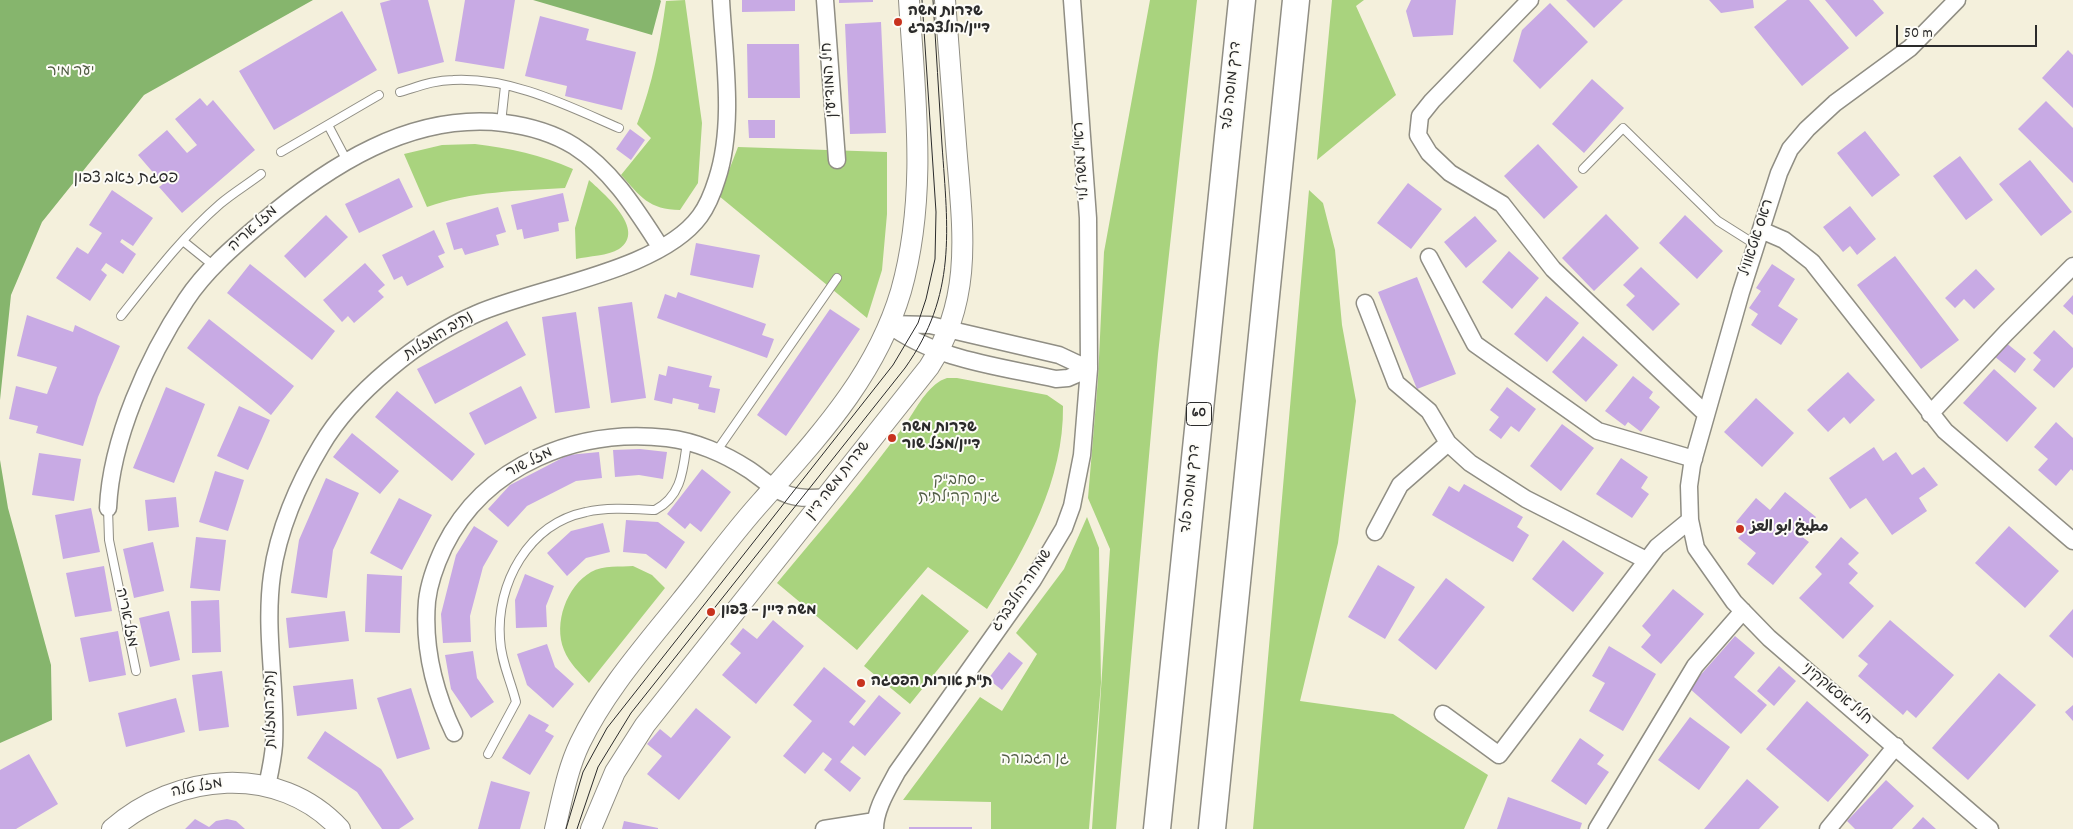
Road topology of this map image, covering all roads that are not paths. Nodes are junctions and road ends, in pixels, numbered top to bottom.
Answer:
1 (721, 0) edge
2 (825, 0) edge
3 (909, 0) edge
4 (946, 0) edge
5 (1072, 0) edge
6 (1242, 0) edge
7 (1296, 0) edge
8 (1530, 0) edge
9 (1958, 0) edge
10 (505, 86) junction
11 (400, 92) dead end
12 (379, 95) dead end
13 (501, 123) junction
14 (328, 125) junction
15 (619, 128) dead end
16 (281, 152) dead end
17 (837, 160) dead end
18 (347, 161) junction
19 (1583, 168) dead end
20 (261, 174) dead end
21 (1758, 237) junction
22 (183, 241) junction
23 (661, 248) junction
24 (1429, 257) dead end
25 (214, 266) junction
26 (2073, 266) edge
27 (838, 278) dead end
28 (1365, 303) dead end
29 (121, 316) dead end
30 (1089, 322) joint
31 (888, 324) junction
32 (949, 329) junction
33 (938, 352) junction
34 (1089, 369) junction
35 (1706, 414) junction
36 (1930, 414) junction
37 (687, 442) junction
38 (1448, 443) junction
39 (716, 452) junction
40 (1694, 459) junction
41 (773, 488) junction
42 (827, 497) junction
43 (108, 508) joint
44 (1690, 520) junction
45 (1375, 532) dead end
46 (2071, 535) edge
47 (1696, 548) joint
48 (1646, 560) junction
49 (1743, 611) junction
50 (136, 671) dead end
51 (1443, 714) dead end
52 (454, 733) dead end
53 (1896, 746) junction
54 (488, 754) dead end
55 (267, 786) junction
56 (875, 825) edge
57 (112, 829) edge
58 (340, 829) edge
59 (554, 829) edge
60 (591, 829) edge
61 (824, 829) edge
62 (1157, 829) edge
63 (1212, 829) edge
64 (1597, 829) edge
65 (1828, 829) edge
66 (1990, 829) edge

1 - 23 street, נתיב המזלות
2 - 17 street, חיל המודיעין
3 - 31 street
4 - 32 street, שדרות משה דיין
5 - 30 street, רא"ל משה לוי
6 - 62 highway, דרך מוסה פלד / 60
7 - 63 highway
8 - 35 street
9 - 21 street, ראס אטאוויל
10 - 11 lane
10 - 13 lane
10 - 15 lane
12 - 14 lane
13 - 18 street, מזל אריה
13 - 23 street, מזל אריה
14 - 16 lane
14 - 18 lane
18 - 25 street, מזל אריה
19 - 21 lane
20 - 22 lane
21 - 35 street, ראס אטאוויל
21 - 36 street
22 - 25 lane
22 - 29 lane
23 - 55 street, נתיב המזלות
24 - 40 street
25 - 43 street, מזל אריה
26 - 36 street
27 - 39 lane
28 - 38 street
30 - 34 street, שמחה הולצברג
31 - 32 street
31 - 33 street
31 - 41 street
32 - 33 street, שדרות משה דיין
32 - 34 street
33 - 34 street
33 - 42 street, שדרות משה דיין
34 - 56 street, שמחה הולצברג
35 - 40 street, ראס אטאוויל
36 - 46 street
37 - 39 street, מזל שור
37 - 52 street, מזל שור
37 - 54 lane
38 - 45 street
38 - 48 street
39 - 41 street, מזל שור
40 - 44 street, ראס אטאוויל
41 - 42 street, מזל שור
41 - 59 street
42 - 60 street, שדרות משה דיין
43 - 50 lane, מזל אריה
44 - 47 street, ראס אטאוויל
44 - 48 street
47 - 49 street, חליל אסאקקיני
48 - 51 street
49 - 53 street, חליל אסאקקיני
49 - 64 street
53 - 65 street
53 - 66 street, חליל אסאקקיני
55 - 57 street, מזל טלה
55 - 58 street, מזל טלה
56 - 61 street

